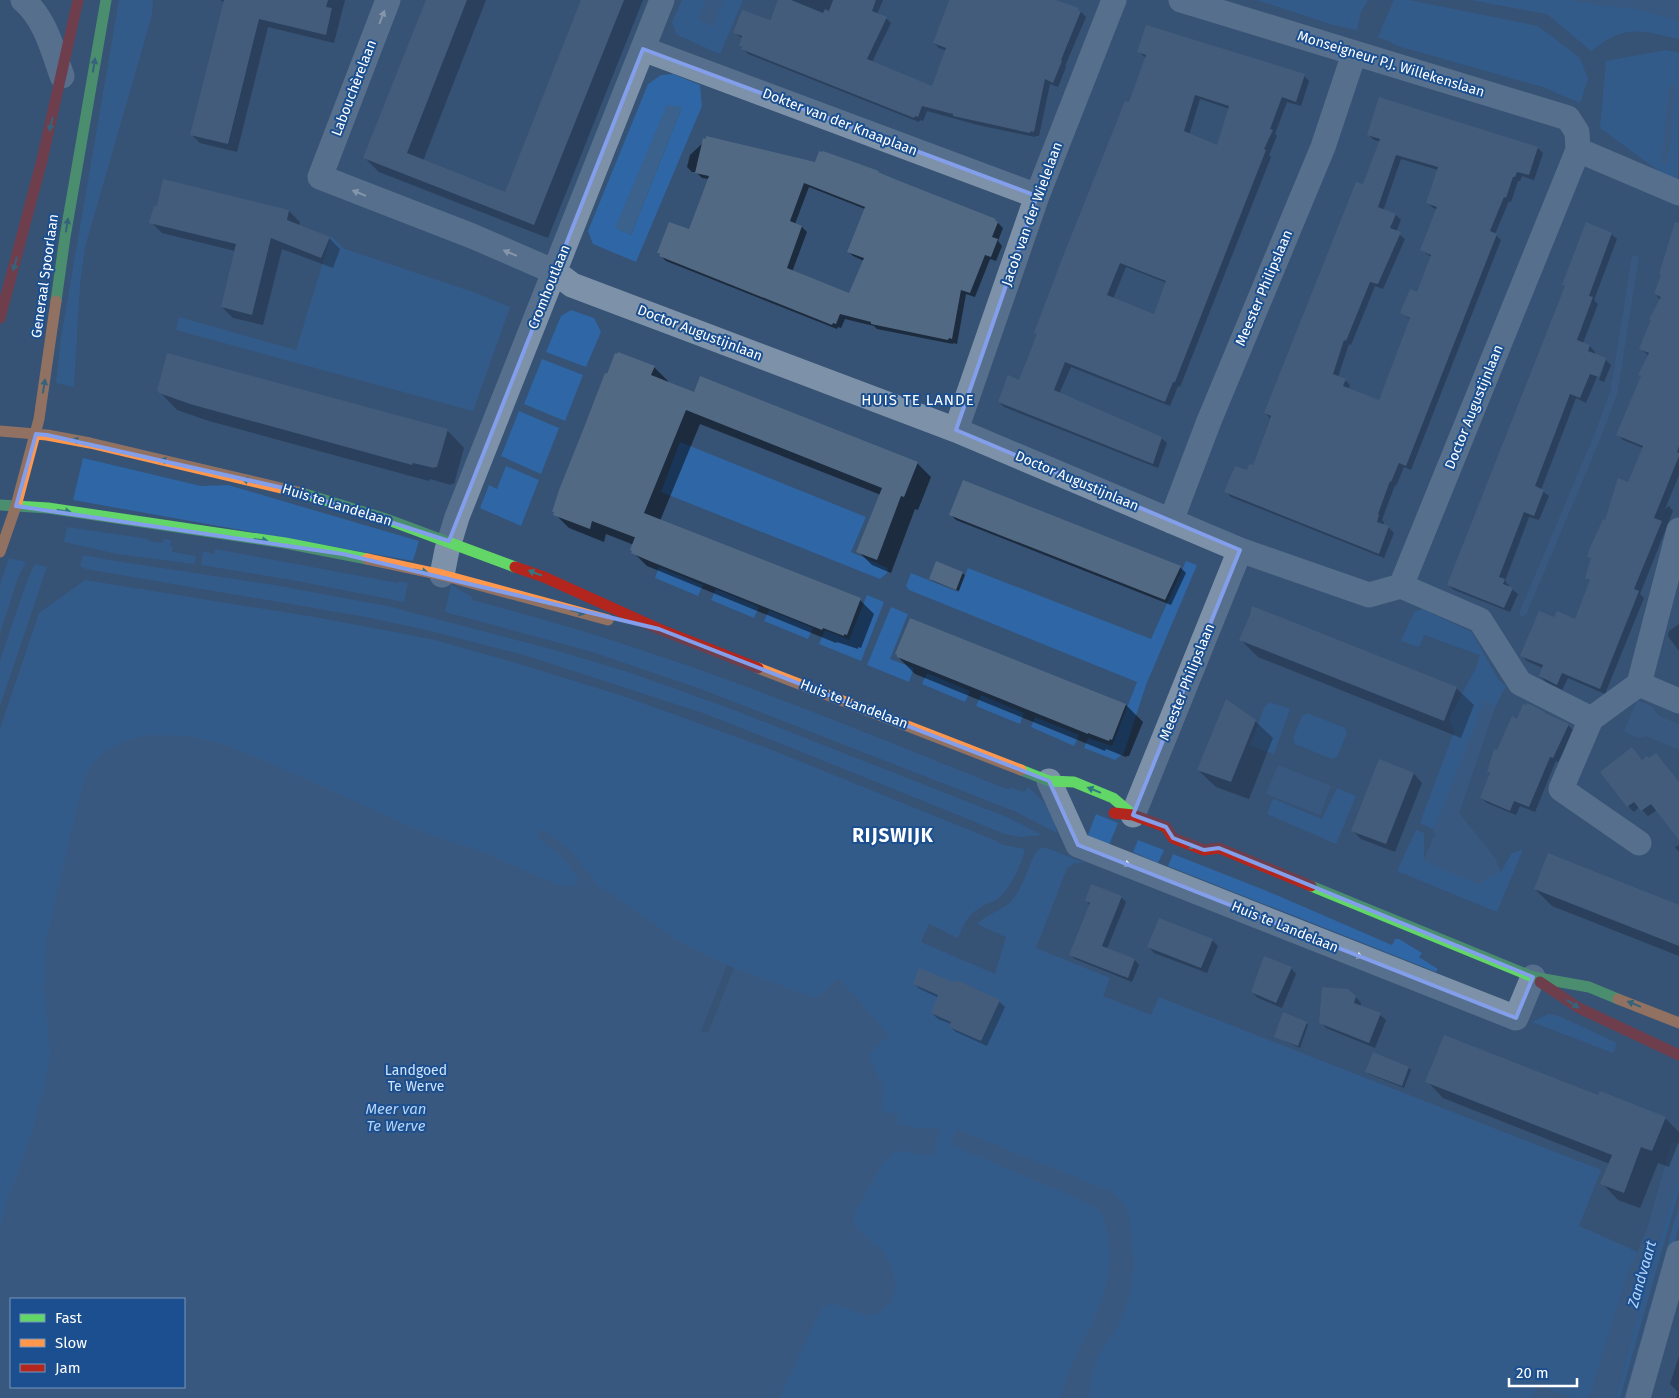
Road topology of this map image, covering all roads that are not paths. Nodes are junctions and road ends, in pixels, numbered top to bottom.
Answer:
1 (23, 0) edge
2 (78, 0) edge
3 (106, 0) edge
4 (388, 0) edge
5 (662, 0) edge
6 (1114, 0) edge
7 (1181, 0) edge
8 (643, 48) junction
9 (1354, 54) junction
10 (62, 76) junction
11 (1578, 150) junction
12 (320, 177) joint
13 (1679, 193) edge
14 (1036, 196) junction
15 (555, 272) junction
16 (0, 318) edge
17 (956, 430) junction
18 (0, 431) edge
19 (36, 434) junction
20 (0, 505) edge
21 (16, 506) junction
22 (1170, 521) junction
23 (1679, 530) edge
24 (450, 541) junction
25 (1240, 550) junction
26 (0, 552) edge
27 (442, 575) junction
28 (1401, 586) junction
29 (659, 629) junction
30 (1639, 684) junction
31 (1679, 701) edge
32 (1591, 718) junction
33 (1049, 781) junction
34 (1068, 797) dead end
35 (1107, 813) dead end
36 (1134, 815) junction
37 (1179, 824) dead end
38 (1166, 827) junction
39 (1209, 836) dead end
40 (1639, 843) dead end
41 (1218, 848) junction
42 (1533, 977) junction
43 (1679, 1023) edge
44 (1679, 1055) edge
45 (1679, 1253) edge
46 (1638, 1398) edge

1 - 10 street
2 - 10 street, Generaal Spoorlaan
19 -> 3 street, Generaal Spoorlaan
12 -> 4 street, Labouchèrelaan
5 - 8 street, Cromhoutlaan
6 - 14 street, Jacob van der Wielelaan
7 - 9 street, Monseigneur P.J. Willekenslaan
8 - 14 street, Dokter van der Knaaplaan
8 - 15 street, Cromhoutlaan
9 - 11 street, Monseigneur P.J. Willekenslaan
9 - 22 street, Meester Philipslaan
10 -> 16 street, Generaal Spoorlaan
11 - 13 street
11 - 28 street, Doctor Augustijnlaan
15 -> 12 street, Doctor Augustijnlaan
14 - 17 street, Jacob van der Wielelaan
15 - 17 street, Doctor Augustijnlaan
15 - 24 street, Cromhoutlaan
17 - 22 street, Doctor Augustijnlaan
18 - 19 street, Huis te Landelaan
19 - 21 street, Generaal Spoorlaan
24 -> 19 street, Huis te Landelaan
20 - 21 street, Huis te Landelaan
21 - 26 street, Generaal Spoorlaan
21 -> 27 street, Huis te Landelaan
22 - 25 street, Doctor Augustijnlaan
23 - 30 street
24 - 27 street, Cromhoutlaan
29 -> 24 street, Huis te Landelaan
25 - 28 street, Doctor Augustijnlaan
25 - 36 street, Meester Philipslaan
27 -> 29 street, Huis te Landelaan
28 - 32 street
29 - 33 street, Huis te Landelaan
30 - 31 street
30 - 32 street
32 - 40 street
33 - 34 street, Huis te Landelaan
36 -> 33 street, Huis te Landelaan
33 -> 42 street, Huis te Landelaan
35 - 36 street, Huis te Landelaan
36 - 38 street, Huis te Landelaan
37 - 38 street
38 -> 41 street, Huis te Landelaan
39 - 41 street
41 - 42 street, Huis te Landelaan
43 -> 42 street, Huis te Landelaan
42 -> 44 street, Huis te Landelaan
45 - 46 street

